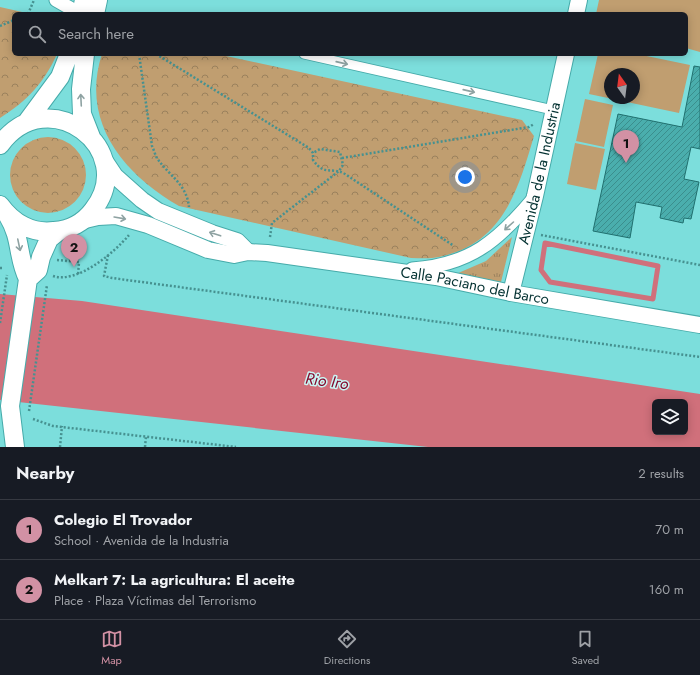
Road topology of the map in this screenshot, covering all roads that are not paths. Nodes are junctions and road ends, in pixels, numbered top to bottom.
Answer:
1 (56, 0) edge
2 (84, 0) edge
3 (98, 0) edge
4 (579, 0) edge
5 (73, 12) edge
6 (81, 12) edge
7 (95, 12) edge
8 (576, 12) edge
9 (68, 56) edge
10 (85, 56) edge
11 (313, 56) edge
12 (566, 56) edge
13 (554, 110) junction
14 (14, 129) edge
15 (92, 138) junction
16 (0, 145) edge
17 (103, 158) junction
18 (535, 196) junction
19 (3, 209) edge
20 (81, 221) junction
21 (59, 231) junction
22 (248, 252) junction
23 (393, 271) junction
24 (28, 279) junction
25 (511, 293) junction
26 (700, 322) edge
27 (10, 406) junction
28 (0, 430) edge
29 (15, 447) edge

1 - 5 street
2 - 6 main road
3 - 7 main road
4 - 8 street
9 - 14 main road
15 -> 10 main road
11 -> 13 street
12 - 13 street, Avenida de la Industria
13 - 18 street, Avenida de la Industria
14 - 15 main road
14 - 16 main road
15 - 17 main road
17 - 20 main road
22 -> 17 street
18 -> 23 street
18 - 25 street, Avenida de la Industria
19 - 21 main road
19 -> 24 main road
20 - 21 main road
20 -> 22 street, Calle Paciano del Barco
21 - 24 main road
22 - 23 street, Calle Paciano del Barco
23 - 25 street, Calle Paciano del Barco
24 - 27 main road
25 - 26 street, Calle Paciano del Barco
27 - 28 main road
27 - 29 main road

